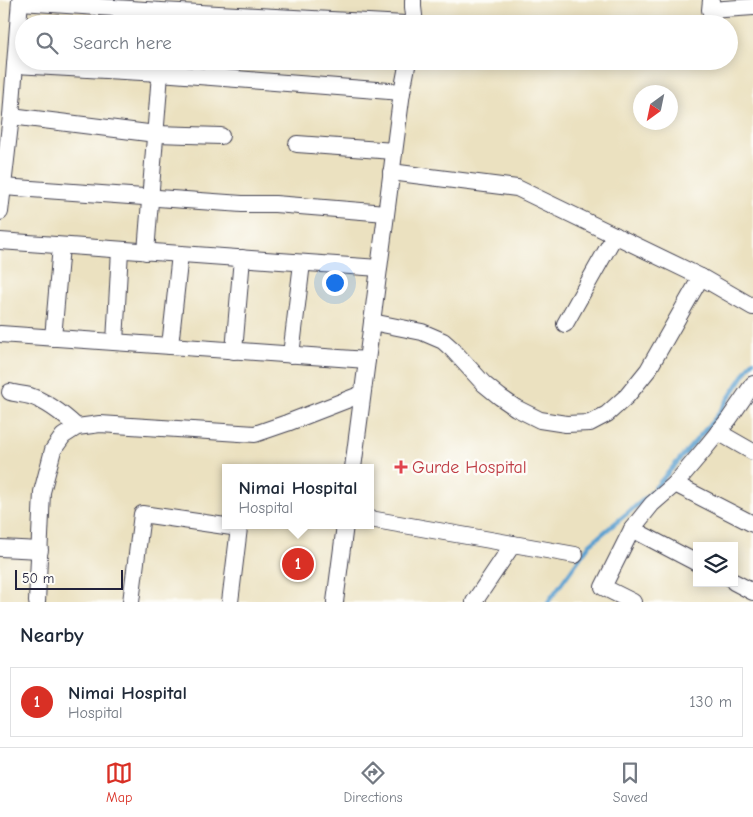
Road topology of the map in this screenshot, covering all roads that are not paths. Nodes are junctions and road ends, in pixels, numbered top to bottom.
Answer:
1 (413, 0) edge
2 (711, 0) edge
3 (20, 1) edge
4 (753, 7) edge
5 (162, 12) edge
6 (19, 15) edge
7 (223, 15) edge
8 (414, 15) edge
9 (15, 65) edge
10 (161, 70) edge
11 (190, 70) edge
12 (406, 70) edge
13 (402, 92) junction
14 (12, 116) junction
15 (156, 134) junction
16 (221, 136) dead end
17 (297, 144) dead end
18 (394, 151) junction
19 (391, 172) junction
20 (3, 187) junction
21 (150, 197) junction
22 (0, 212) edge
23 (386, 213) junction
24 (615, 235) junction
25 (0, 241) edge
26 (61, 246) junction
27 (120, 250) junction
28 (146, 252) junction
29 (180, 254) junction
30 (242, 258) junction
31 (302, 263) junction
32 (379, 268) junction
33 (701, 277) junction
34 (753, 307) edge
35 (372, 322) junction
36 (565, 324) dead end
37 (0, 334) edge
38 (53, 338) junction
39 (115, 342) junction
40 (170, 346) junction
41 (234, 351) junction
42 (291, 355) junction
43 (367, 360) junction
44 (752, 386) edge
45 (10, 392) dead end
46 (362, 394) junction
47 (77, 427) junction
48 (718, 432) junction
49 (753, 452) edge
50 (353, 464) edge
51 (675, 484) junction
52 (374, 520) edge
53 (753, 524) edge
54 (222, 526) edge
55 (239, 529) edge
56 (344, 529) edge
57 (632, 529) junction
58 (513, 544) junction
59 (0, 548) edge
60 (40, 550) junction
61 (575, 555) dead end
62 (693, 561) edge
63 (738, 584) edge
64 (753, 592) edge
65 (37, 602) edge
66 (131, 602) edge
67 (230, 602) edge
68 (335, 602) edge
69 (474, 602) edge
70 (633, 602) edge

1 - 8 street
2 - 4 street
3 - 5 street
3 - 6 street
5 - 7 street
9 - 14 street
10 - 15 street
11 - 13 street
12 - 13 street
13 - 18 street
14 - 15 street
14 - 20 street
15 - 16 street
15 - 21 street
17 - 18 street
18 - 19 street
19 - 23 street
19 - 24 street
20 - 21 street
20 - 22 street
21 - 23 street
21 - 28 street
23 - 32 street
24 - 33 street
24 - 36 street
25 - 26 street
26 - 27 street
26 - 38 street
27 - 28 street
27 - 39 street
28 - 29 street
29 - 30 street
29 - 40 street
30 - 31 street
30 - 41 street
31 - 32 street
31 - 42 street
32 - 35 street
33 - 34 street
33 - 35 street
35 - 43 street
37 - 38 street
38 - 39 street
39 - 40 street
40 - 41 street
41 - 42 street
42 - 43 street
43 - 46 street
44 - 48 street
45 - 47 street
46 - 47 street
46 - 50 street
47 - 60 street
48 - 49 street
48 - 51 street
51 - 53 street
51 - 57 street
52 - 58 street
54 - 66 street
55 - 67 street
56 - 68 street
57 - 62 street
57 - 70 street
58 - 61 street
58 - 69 street
59 - 60 street
60 - 65 street
63 - 64 street

